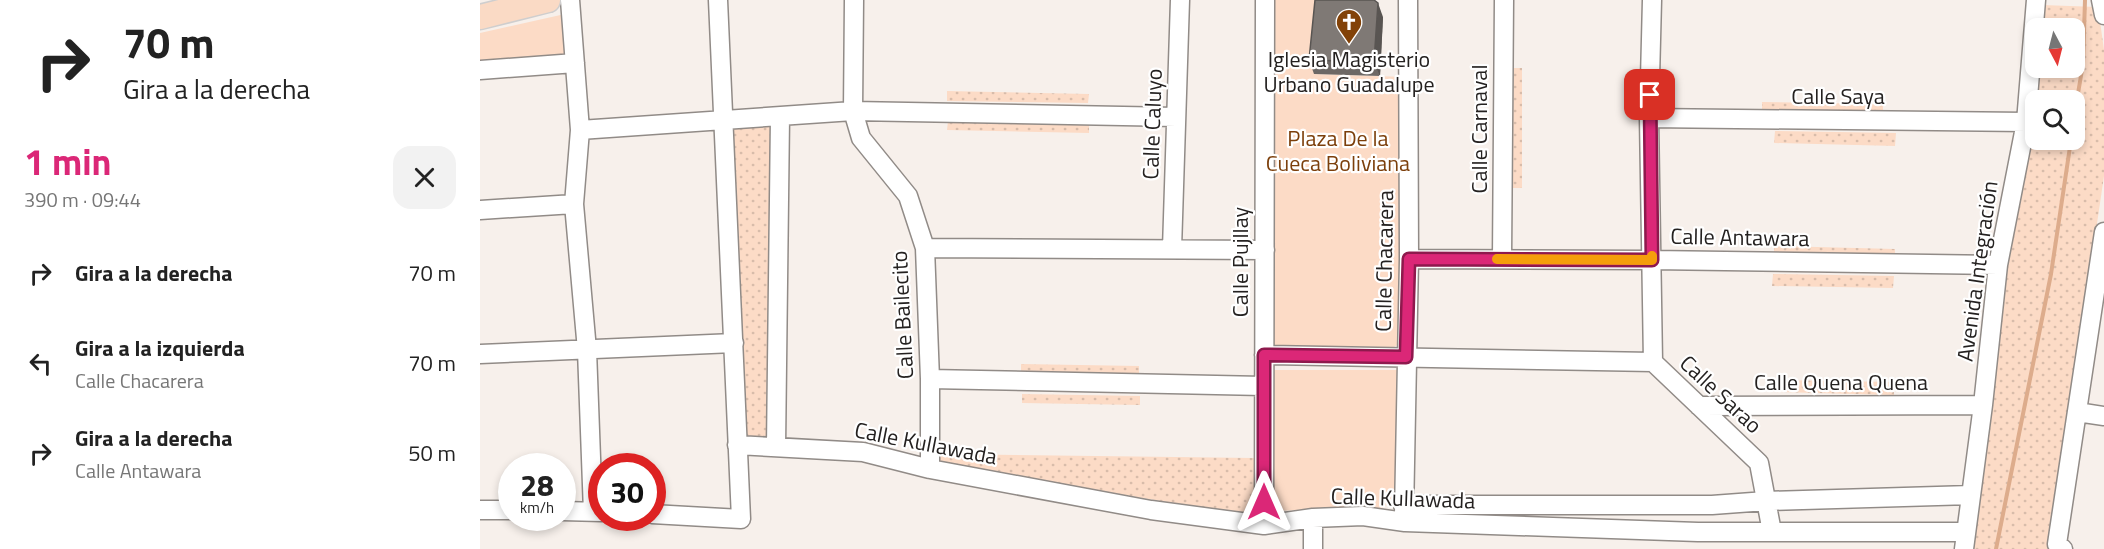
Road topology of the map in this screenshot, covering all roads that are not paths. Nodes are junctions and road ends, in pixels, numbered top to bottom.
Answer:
1 (548, 0) edge
2 (570, 0) edge
3 (718, 0) edge
4 (854, 0) edge
5 (1180, 0) edge
6 (1265, 0) edge
7 (1408, 0) edge
8 (1504, 0) edge
9 (1652, 0) edge
10 (2036, 0) edge
11 (2101, 0) edge
12 (2104, 15) edge
13 (480, 17) edge
14 (575, 63) junction
15 (480, 70) edge
16 (2029, 90) edge
17 (852, 111) junction
18 (780, 117) junction
19 (1176, 117) junction
20 (1649, 118) junction
21 (722, 119) junction
22 (2025, 122) edge
23 (2025, 127) edge
24 (580, 130) junction
25 (574, 204) junction
26 (480, 210) edge
27 (2104, 232) edge
28 (926, 249) junction
29 (1172, 249) junction
30 (1264, 250) junction
31 (1409, 259) junction
32 (1502, 259) junction
33 (1652, 260) junction
34 (1998, 265) junction
35 (2102, 266) edge
36 (734, 343) junction
37 (587, 350) junction
38 (480, 354) edge
39 (1264, 355) junction
40 (1406, 357) junction
41 (1653, 362) junction
42 (930, 379) junction
43 (1263, 386) junction
44 (1983, 405) junction
45 (1700, 406) junction
46 (2077, 412) junction
47 (2104, 416) edge
48 (737, 445) junction
49 (776, 447) junction
50 (593, 453) edge
51 (930, 469) junction
52 (1971, 495) junction
53 (1766, 501) junction
54 (480, 510) edge
55 (498, 510) edge
56 (1404, 513) junction
57 (666, 515) edge
58 (1313, 518) junction
59 (1264, 525) junction
60 (1772, 532) junction
61 (1965, 541) edge
62 (1313, 549) edge
63 (2063, 549) edge

1 - 13 main road
2 - 14 street
3 - 21 street
4 - 17 street, Calle Bailecito
5 - 19 street, Calle Caluyo
6 - 30 street, Calle Pujllay
7 - 31 street, Calle Chacarera
8 - 32 street, Calle Carnaval
9 - 20 street, Calle Sarao
10 - 16 street, Avenida Integración
11 - 12 street
14 - 15 street
14 - 24 street
17 - 18 street
17 - 19 street
17 - 28 street, Calle Bailecito
18 - 21 street
18 - 49 street
19 - 29 street, Calle Caluyo
20 - 22 street, Calle Saya
20 - 33 street, Calle Sarao
21 - 24 street
21 - 36 street
23 - 34 street, Avenida Integración
24 - 25 street
25 - 26 street
25 - 37 street
27 - 35 street
28 - 29 street
28 - 42 street, Calle Bailecito
29 - 30 street
30 - 39 street, Calle Pujllay
31 - 32 street, Calle Antawara
31 - 40 street, Calle Chacarera
32 - 33 street, Calle Antawara
33 - 34 street, Calle Antawara
33 - 41 street, Calle Sarao
34 - 44 street, Avenida Integración
35 - 46 street
36 - 37 street
36 - 48 street
37 - 38 street
37 - 50 street
39 - 40 street
39 - 43 street, Calle Pujllay
40 - 41 street
40 - 56 street, Calle Chacarera
41 - 45 street, Calle Sarao
42 - 43 street
42 - 51 street, Calle Bailecito
43 - 59 street, Calle Pujllay
44 - 45 street, Calle Quena Quena
44 - 52 street, Avenida Integración
45 - 53 street, Calle Sarao
46 - 47 street
46 - 63 street
48 - 49 street, Calle Kullawada
48 - 57 street
49 - 51 street, Calle Kullawada
51 - 59 street, Calle Kullawada
52 - 53 street
52 - 61 street, Avenida Integración
53 - 56 street
53 - 60 street, Calle Sarao
54 - 55 street
56 - 58 street, Calle Kullawada
56 - 60 street, Calle Kullawada
58 - 59 street, Calle Kullawada
58 - 62 street
60 - 61 street, Calle Kullawada

